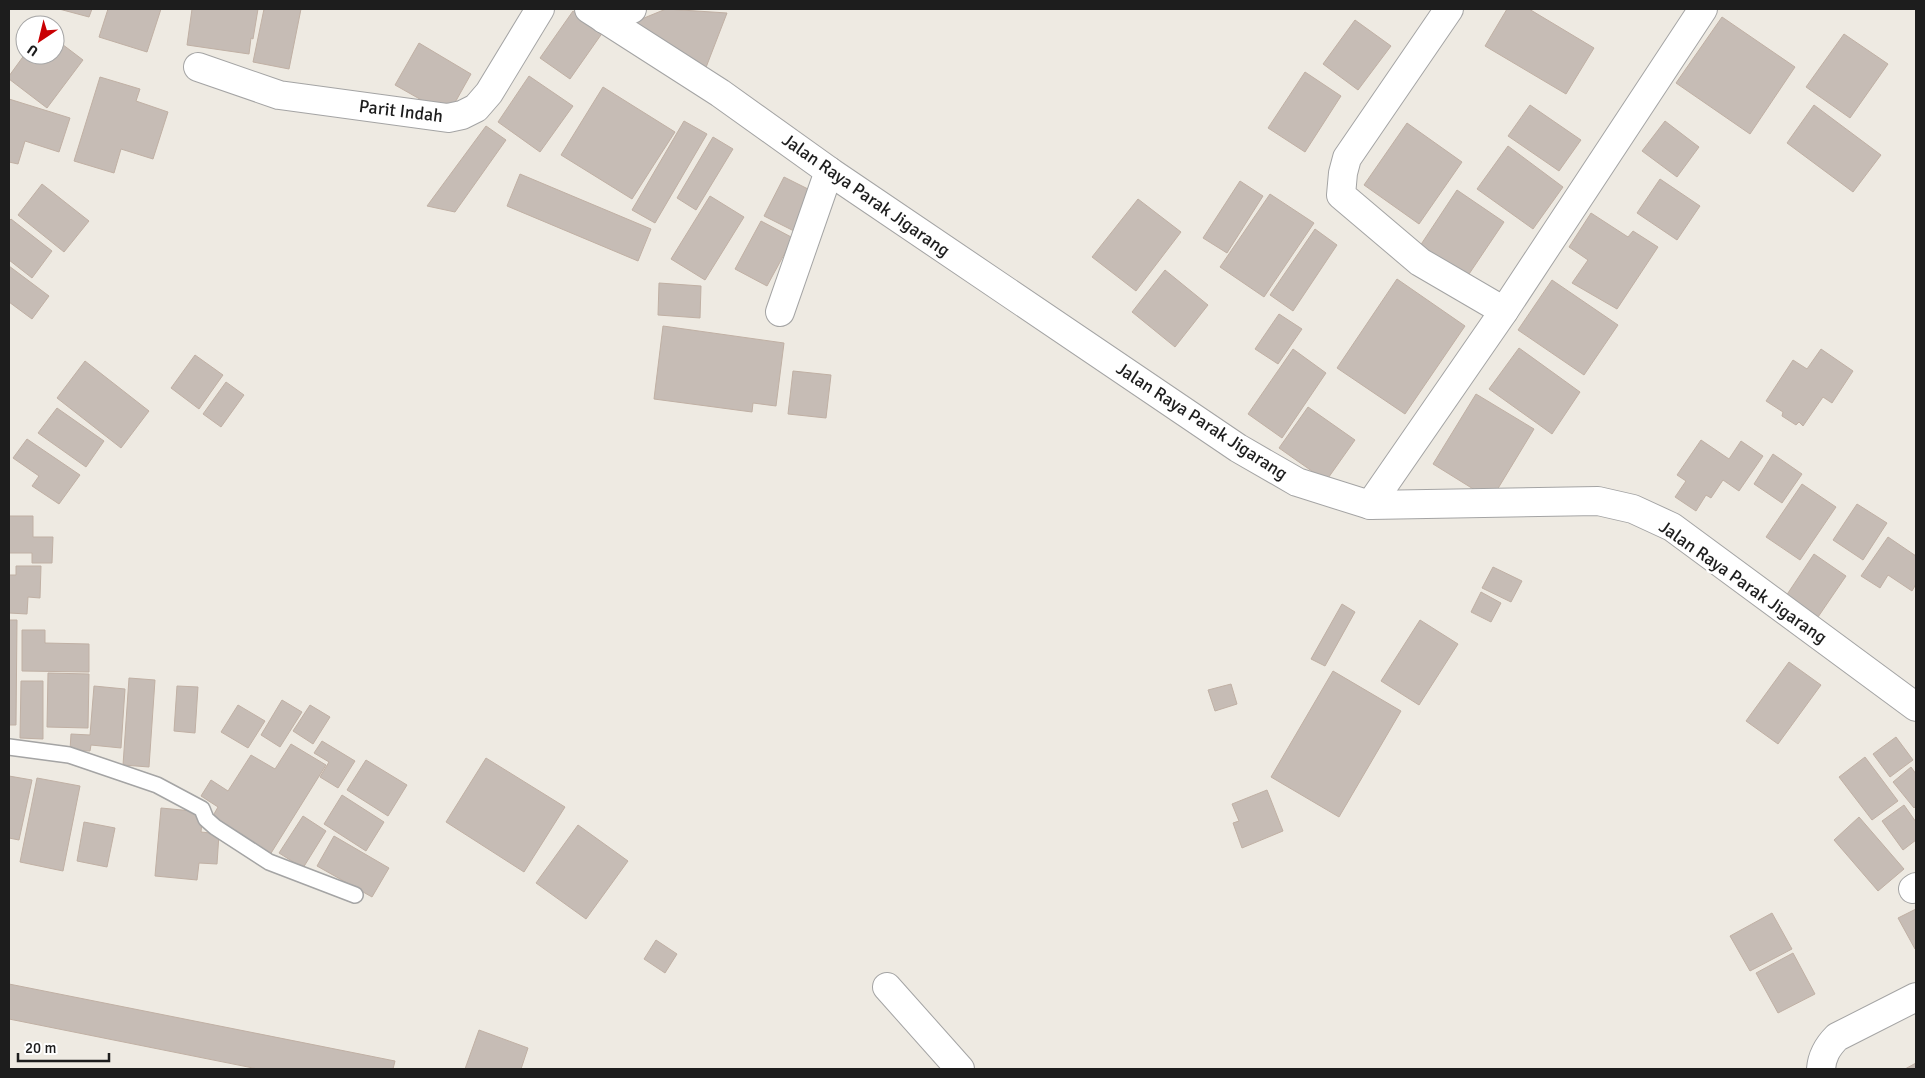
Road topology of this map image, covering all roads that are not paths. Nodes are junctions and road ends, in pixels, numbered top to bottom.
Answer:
1 (540, 9) edge
2 (632, 9) edge
3 (1449, 9) edge
4 (1704, 9) edge
5 (596, 14) edge
6 (198, 68) dead end
7 (829, 172) junction
8 (780, 312) dead end
9 (1504, 312) junction
10 (1370, 505) junction
11 (1916, 707) edge
12 (9, 747) edge
13 (355, 895) dead end
14 (887, 987) dead end
15 (1916, 997) edge
16 (960, 1069) edge
17 (1821, 1069) edge

1 - 6 street, Parit Indah
2 - 5 street
3 - 9 street
4 - 9 street
5 - 7 street, Jalan Raya Parak Jigarang
7 - 8 street
7 - 10 street, Jalan Raya Parak Jigarang
9 - 10 street
10 - 11 street, Jalan Raya Parak Jigarang
12 - 13 lane
14 - 16 street
15 - 17 street

